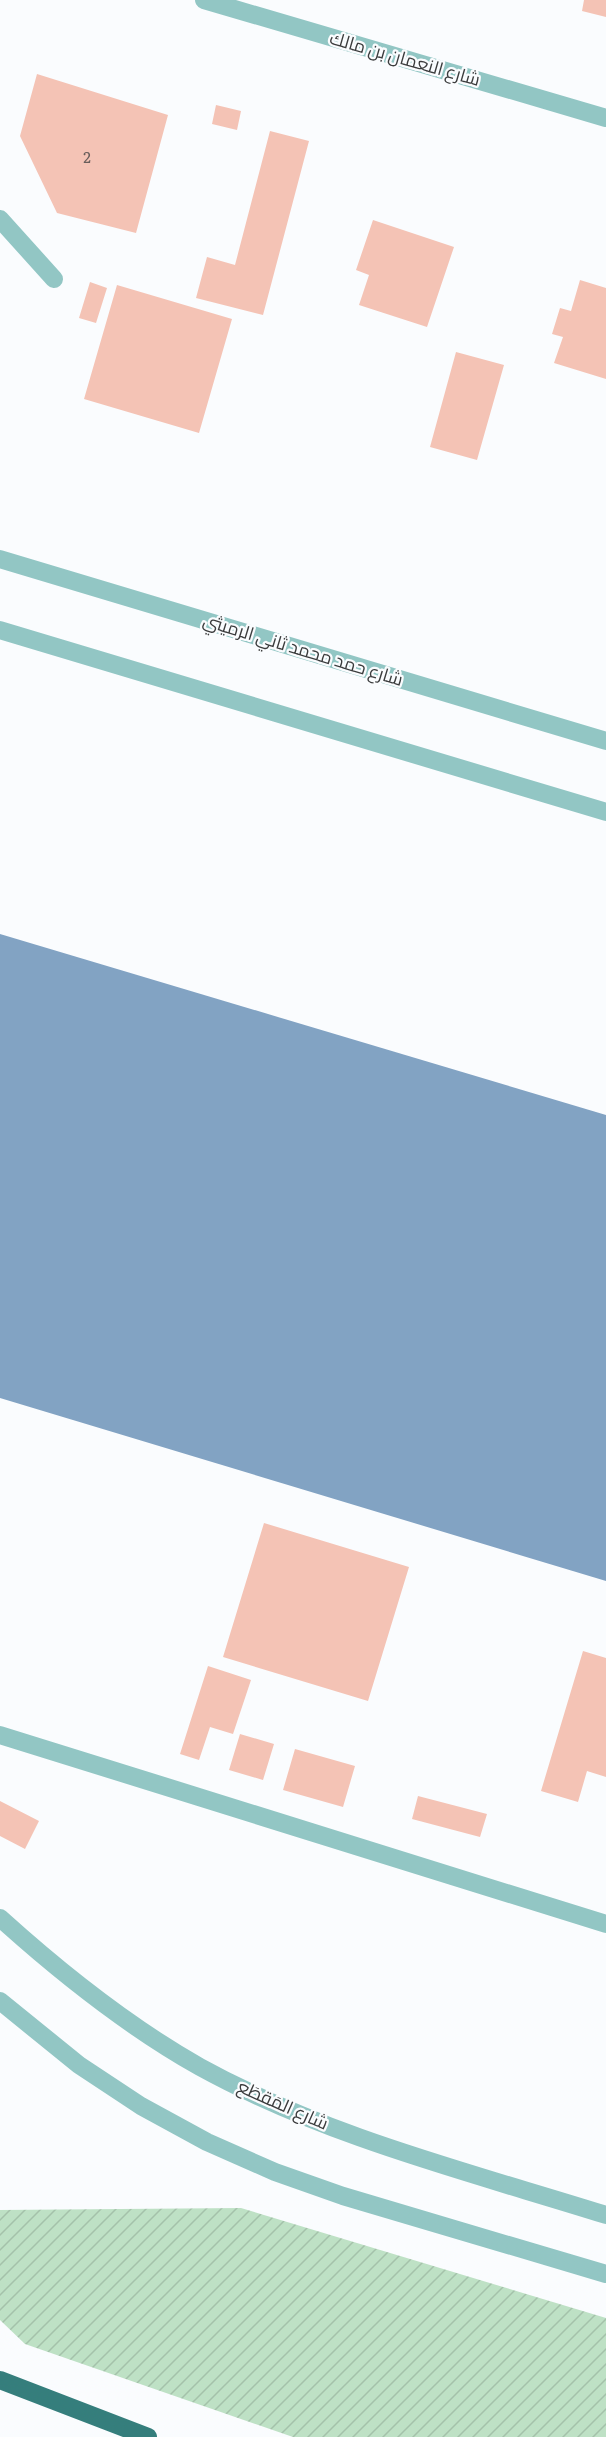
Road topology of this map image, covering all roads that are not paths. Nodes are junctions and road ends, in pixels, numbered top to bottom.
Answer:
1 (204, 0) edge
2 (604, 112) edge
3 (0, 219) edge
4 (54, 279) dead end
5 (0, 559) edge
6 (0, 630) edge
7 (606, 741) edge
8 (606, 812) edge
9 (0, 1735) edge
10 (0, 1918) edge
11 (606, 1924) edge
12 (0, 2001) edge
13 (606, 2215) edge
14 (606, 2274) edge
15 (0, 2380) edge
16 (148, 2437) edge

1 - 2 street, شارع النعمان بن مالك
3 - 4 street
5 - 7 street, شارع حمد محمد ثاني الرميثي
6 - 8 street
9 - 11 street
10 - 13 street, شارع المَقطَع
12 - 14 street
15 - 16 highway

